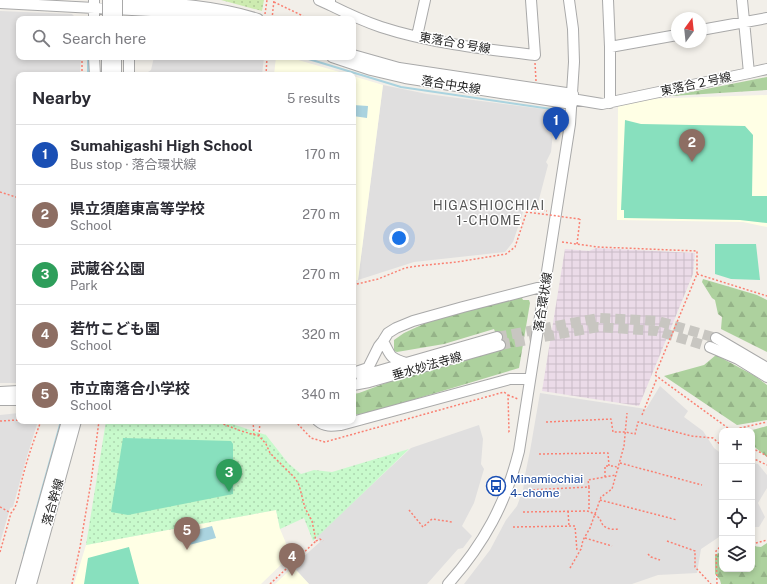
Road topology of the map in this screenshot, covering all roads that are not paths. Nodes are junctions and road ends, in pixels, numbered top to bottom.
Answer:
1 (108, 0) edge
2 (113, 0) edge
3 (117, 0) edge
4 (319, 0) edge
5 (425, 0) edge
6 (531, 0) edge
7 (569, 0) edge
8 (608, 0) edge
9 (742, 0) edge
10 (330, 2) edge
11 (0, 4) edge
12 (129, 8) edge
13 (94, 9) edge
14 (108, 16) edge
15 (117, 16) edge
16 (205, 16) edge
17 (257, 16) edge
18 (767, 18) edge
19 (744, 22) junction
20 (707, 29) edge
21 (417, 36) junction
22 (671, 36) edge
23 (610, 47) junction
24 (356, 57) edge
25 (94, 60) edge
26 (107, 60) edge
27 (116, 60) edge
28 (129, 60) edge
29 (341, 60) edge
30 (767, 69) edge
31 (94, 72) edge
32 (107, 72) edge
33 (116, 72) edge
34 (129, 72) edge
35 (749, 73) junction
36 (572, 99) junction
37 (610, 103) junction
38 (546, 286) junction
39 (716, 338) tunnel mouth
40 (383, 341) junction
41 (710, 347) tunnel mouth
42 (406, 363) junction
43 (767, 368) edge
44 (356, 372) edge
45 (356, 377) edge
46 (767, 377) edge
47 (530, 379) junction
48 (356, 386) edge
49 (0, 392) edge
50 (16, 392) edge
51 (0, 400) edge
52 (16, 400) edge
53 (356, 421) edge
54 (66, 424) edge
55 (75, 424) edge
56 (322, 424) edge
57 (345, 424) edge
58 (22, 584) edge
59 (31, 584) edge
60 (448, 584) edge

1 - 14 street, bridge
2 - 12 street
3 - 15 street, bridge
4 - 10 street, 東落合８号線
5 - 21 street
6 - 21 street, 東落合８号線
7 - 36 street, 落合環状線
8 - 23 street
9 - 19 street
10 - 21 street, 東落合８号線
11 - 13 street
12 - 13 street
12 - 16 street
12 - 17 street
18 - 19 street
19 - 20 street
19 - 35 street
22 - 23 street
23 - 37 street
24 - 36 street, 落合中央線
25 - 31 street
26 - 32 street
27 - 33 street
28 - 34 street
29 - 36 street, 落合中央線
30 - 35 street, 東落合２号線
35 - 37 street, 東落合２号線
36 - 37 street, 東落合２号線
36 - 38 street, 落合環状線
38 - 40 street
38 - 47 street, 落合環状線
39 - 43 street
40 - 42 street
40 - 44 street
41 - 46 street
42 - 45 street, 垂水妙法寺線
42 - 48 street, 垂水妙法寺線
47 - 53 street
47 - 60 street, 落合環状線
49 - 50 street
51 - 52 street
54 - 58 street, 落合幹線
55 - 59 street, 落合幹線
56 - 57 street

